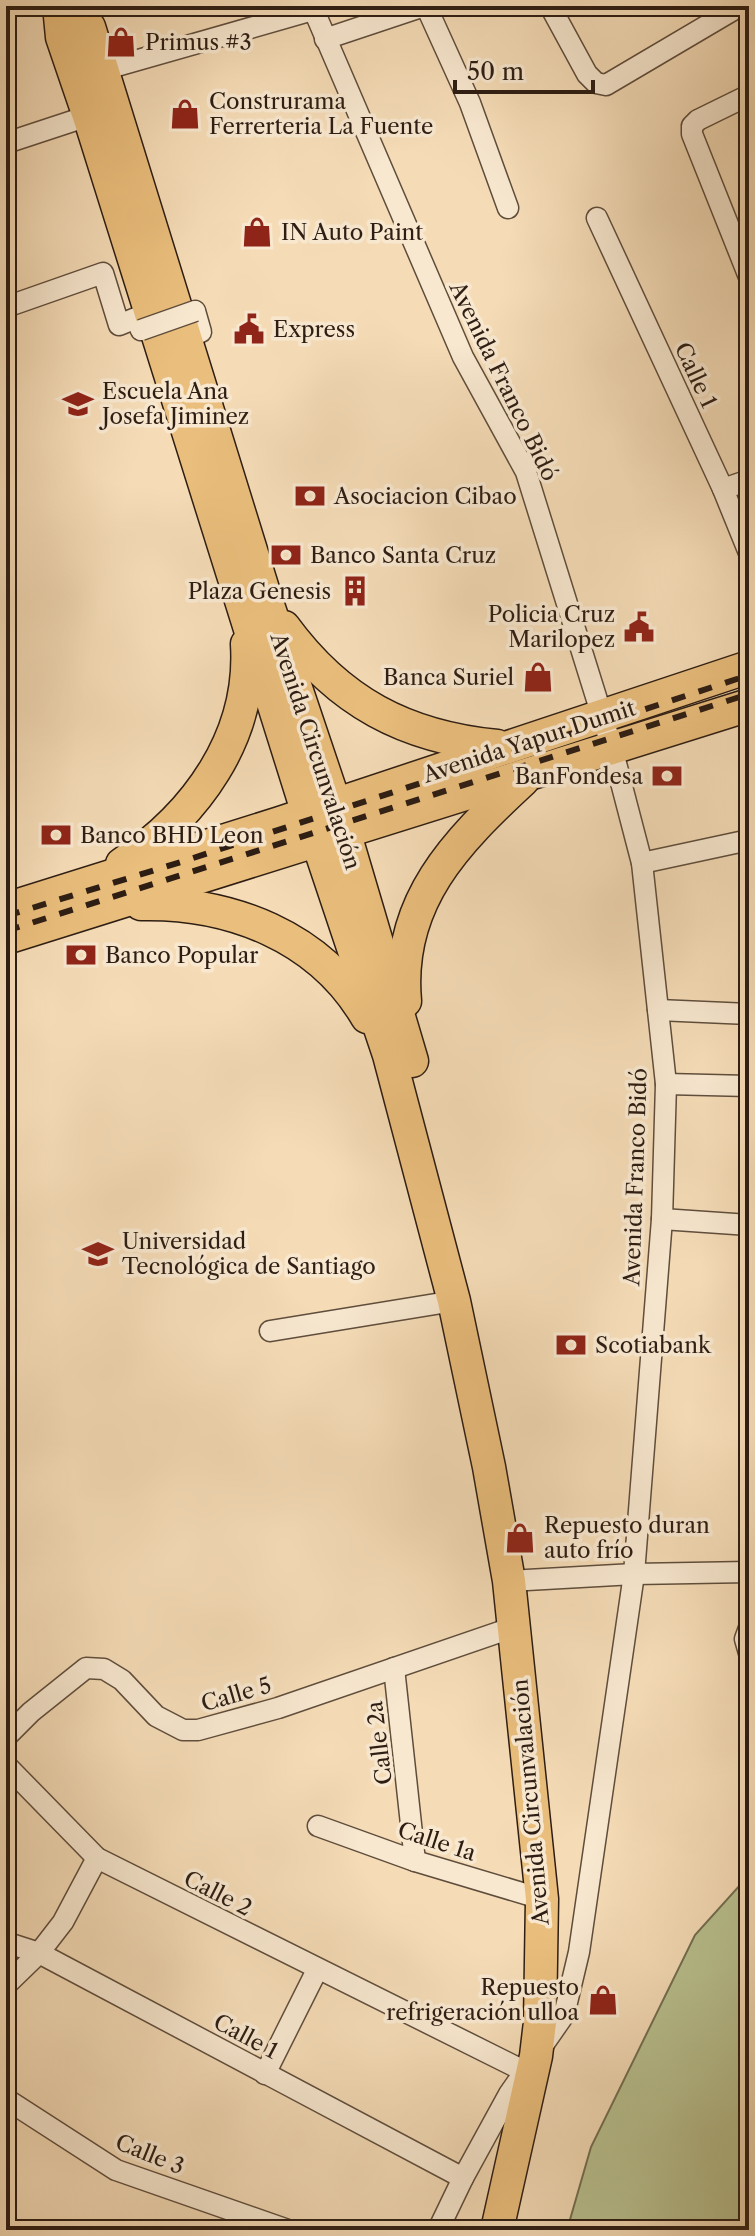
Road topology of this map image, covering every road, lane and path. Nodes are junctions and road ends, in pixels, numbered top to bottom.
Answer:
1 (59, 6) edge
2 (69, 6) edge
3 (425, 6) edge
4 (550, 6) edge
5 (740, 6) edge
6 (312, 8) edge
7 (325, 39) junction
8 (103, 70) junction
9 (749, 95) edge
10 (102, 112) junction
11 (6, 143) edge
12 (508, 208) dead end
13 (597, 218) dead end
14 (749, 277) edge
15 (6, 307) edge
16 (190, 324) junction
17 (749, 480) edge
18 (723, 489) junction
19 (749, 553) edge
20 (255, 603) junction
21 (749, 667) edge
22 (749, 705) edge
23 (603, 718) junction
24 (508, 747) junction
25 (612, 748) junction
26 (530, 774) junction
27 (326, 822) junction
28 (749, 840) edge
29 (642, 863) junction
30 (105, 892) junction
31 (6, 909) edge
32 (6, 938) edge
33 (658, 1010) junction
34 (749, 1014) edge
35 (399, 1051) junction
36 (666, 1084) junction
37 (749, 1086) edge
38 (662, 1219) junction
39 (749, 1225) edge
40 (454, 1301) junction
41 (270, 1331) dead end
42 (489, 1467) junction
43 (749, 1572) edge
44 (634, 1574) junction
45 (509, 1581) junction
46 (514, 1627) junction
47 (749, 1628) edge
48 (749, 1653) edge
49 (394, 1668) junction
50 (6, 1737) edge
51 (6, 1765) edge
52 (318, 1826) dead end
53 (97, 1858) junction
54 (415, 1861) junction
55 (542, 1899) junction
56 (6, 1939) edge
57 (39, 1953) junction
58 (317, 1970) junction
59 (6, 1985) edge
60 (530, 2064) junction
61 (265, 2074) junction
62 (6, 2099) edge
63 (463, 2178) junction
64 (288, 2230) edge
65 (438, 2230) edge
66 (497, 2230) edge

1 - 10 main road, Avenida Circunvalación
2 - 8 main road, Avenida Circunvalación
3 - 7 street
3 - 12 street
4 - 5 street
6 - 7 street, Avenida Franco Bidó
6 - 8 street
7 - 23 street, Avenida Franco Bidó
8 - 10 main road, Avenida Circunvalación
9 - 14 street
10 - 11 street
10 - 16 main road, Avenida Circunvalación
10 - 20 main road, Avenida Circunvalación
13 - 18 street, Calle 1
15 - 16 street, bridge
16 - 20 main road, Avenida Circunvalación
17 - 18 street
18 - 19 street, Calle 1
20 - 24 main road
20 - 27 main road, Avenida Circunvalación
20 - 30 main road
21 - 23 main road, Avenida Yapur Dumit
22 - 25 main road, Avenida Yapur Dumit
23 - 24 main road, Avenida Yapur Dumit
23 - 25 street, Avenida Franco Bidó
24 - 27 main road, Avenida Yapur Dumit
25 - 26 main road, Avenida Yapur Dumit
25 - 29 street, Avenida Franco Bidó
26 - 27 main road, Avenida Yapur Dumit
26 - 35 main road
27 - 30 main road
27 - 35 main road, Avenida Circunvalación
28 - 29 street
29 - 33 street, Avenida Franco Bidó
30 - 31 main road
30 - 32 main road
30 - 35 main road
33 - 34 street
33 - 36 street, Avenida Franco Bidó
35 - 40 main road, Avenida Circunvalación
35 - 42 main road, Avenida Circunvalación
36 - 37 street
36 - 38 street, Avenida Franco Bidó
38 - 39 street
38 - 44 street, Avenida Franco Bidó
40 - 41 street
40 - 42 main road, Avenida Circunvalación
42 - 45 main road, Avenida Circunvalación
43 - 44 street
44 - 45 street
44 - 60 street, Avenida Franco Bidó
45 - 46 main road, Avenida Circunvalación
46 - 49 street, Calle 5
46 - 55 main road, Avenida Circunvalación
47 - 48 street
49 - 50 street, Calle 5
49 - 54 street, Calle 2a
51 - 53 street, Calle 2
52 - 54 street, Calle 1a
53 - 57 street
53 - 58 street, Calle 2
54 - 55 street, Calle 1a
55 - 60 main road, Avenida Circunvalación
56 - 57 street, Calle 1
57 - 59 street
57 - 61 street, Calle 1
58 - 60 street, Calle 2
58 - 61 street
60 - 63 street, Avenida Franco Bidó
60 - 66 main road, Avenida Circunvalación
61 - 63 street, Calle 1
62 - 64 street, Calle 3
63 - 65 street, Avenida Franco Bidó

